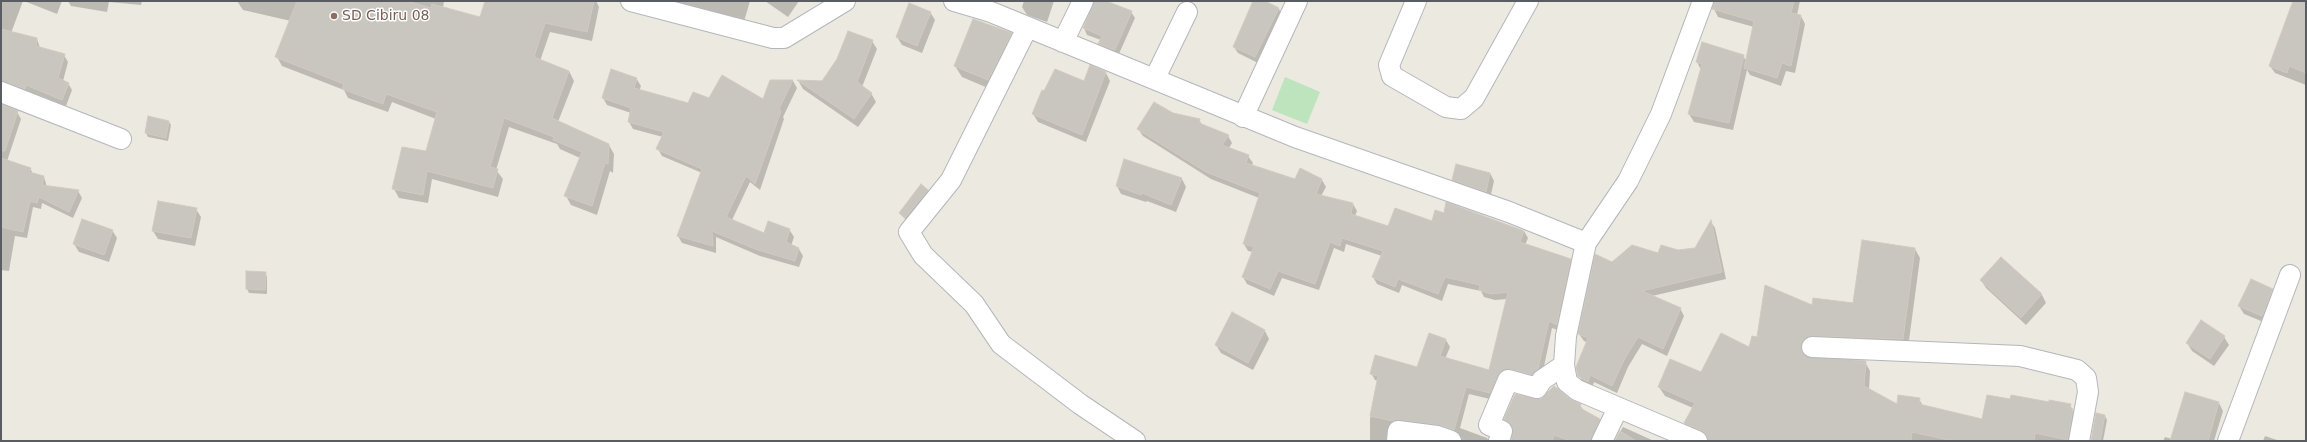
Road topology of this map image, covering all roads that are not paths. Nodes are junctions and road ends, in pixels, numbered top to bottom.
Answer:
1 (633, 1) edge
2 (845, 1) edge
3 (954, 1) edge
4 (1083, 1) edge
5 (1297, 1) edge
6 (1416, 1) edge
7 (1528, 1) edge
8 (1704, 1) edge
9 (1187, 12) dead end
10 (1027, 28) junction
11 (1063, 42) junction
12 (1155, 78) junction
13 (1, 92) edge
14 (1243, 117) junction
15 (121, 139) dead end
16 (1586, 243) junction
17 (2290, 276) dead end
18 (1812, 347) dead end
19 (1564, 365) junction
20 (1618, 408) junction
21 (1658, 433) edge
22 (1135, 441) edge
23 (1398, 441) edge
24 (1451, 441) edge
25 (1499, 441) edge
26 (1602, 441) edge
27 (1696, 441) edge
28 (2079, 441) edge
29 (2228, 441) edge

1 - 2 street
3 - 10 street
4 - 11 street
5 - 14 street
6 - 7 street
8 - 16 street
9 - 12 street
10 - 11 street
10 - 22 street
11 - 12 street
12 - 14 street
13 - 15 street
14 - 16 street
16 - 19 street
17 - 29 street
18 - 28 street
19 - 20 street
19 - 25 street
20 - 21 street
20 - 26 street
21 - 27 street
23 - 24 street

